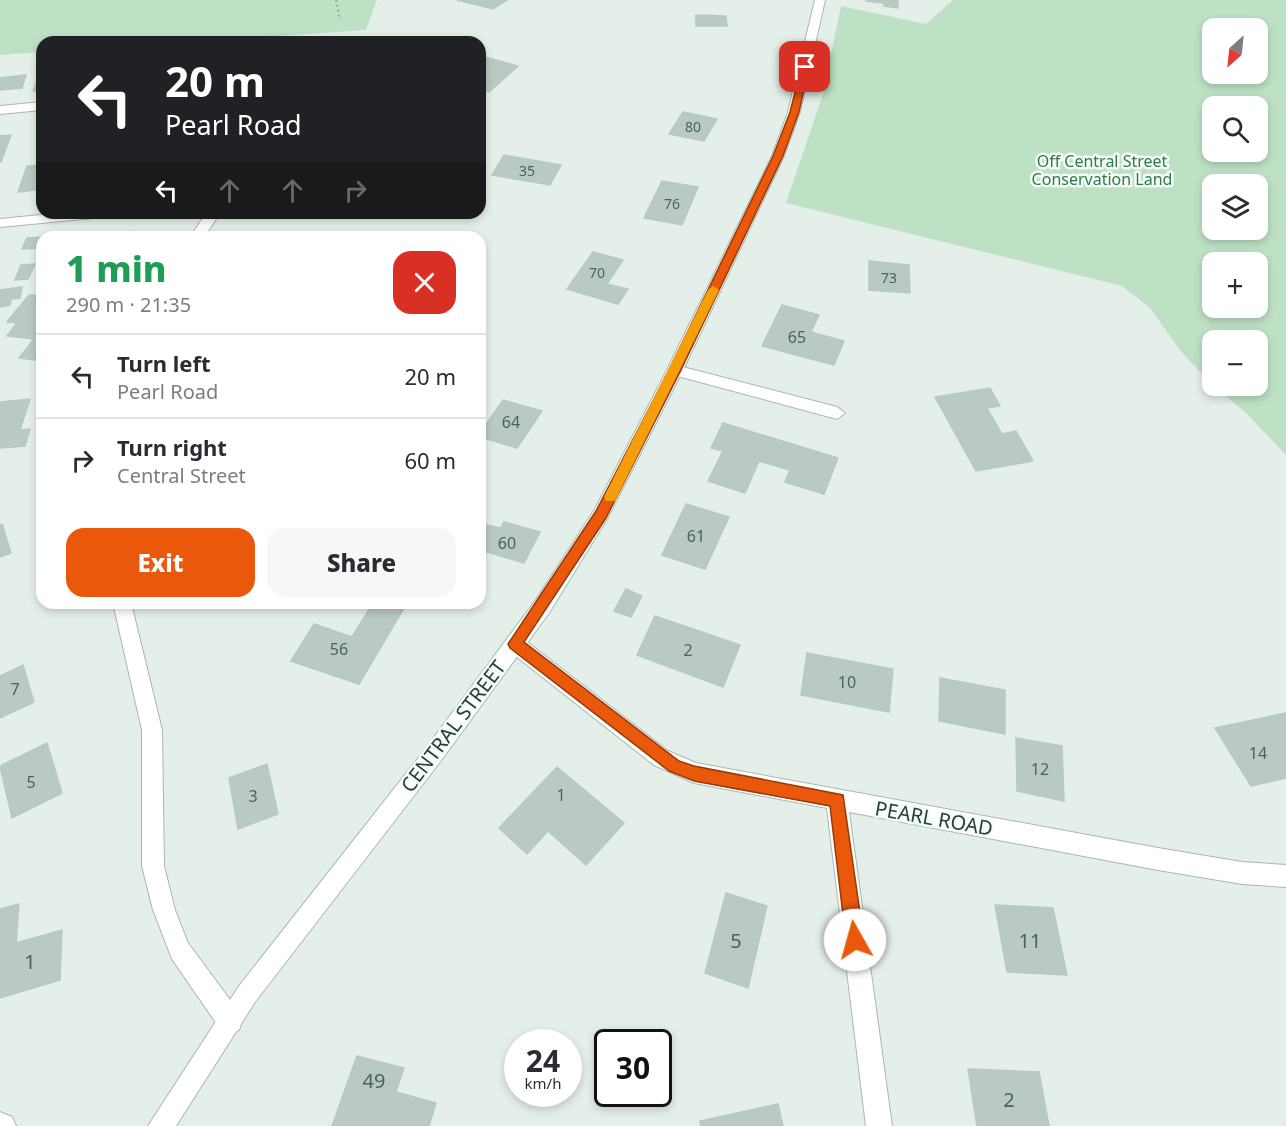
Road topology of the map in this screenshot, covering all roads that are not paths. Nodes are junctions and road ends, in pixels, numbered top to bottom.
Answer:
1 (820, 0) edge
2 (36, 107) edge
3 (0, 110) edge
4 (42, 219) edge
5 (0, 223) edge
6 (675, 370) junction
7 (837, 413) dead end
8 (123, 609) edge
9 (515, 644) junction
10 (837, 800) junction
11 (1286, 876) edge
12 (230, 1021) junction
13 (161, 1126) edge
14 (879, 1126) edge

1 - 6 street, CENTRAL STREET
2 - 3 street
4 - 5 street
6 - 7 street
6 - 9 street, CENTRAL STREET
8 - 12 street
9 - 10 street, PEARL ROAD
9 - 12 street, CENTRAL STREET
10 - 11 street, PEARL ROAD
10 - 14 street
12 - 13 street, CENTRAL STREET

